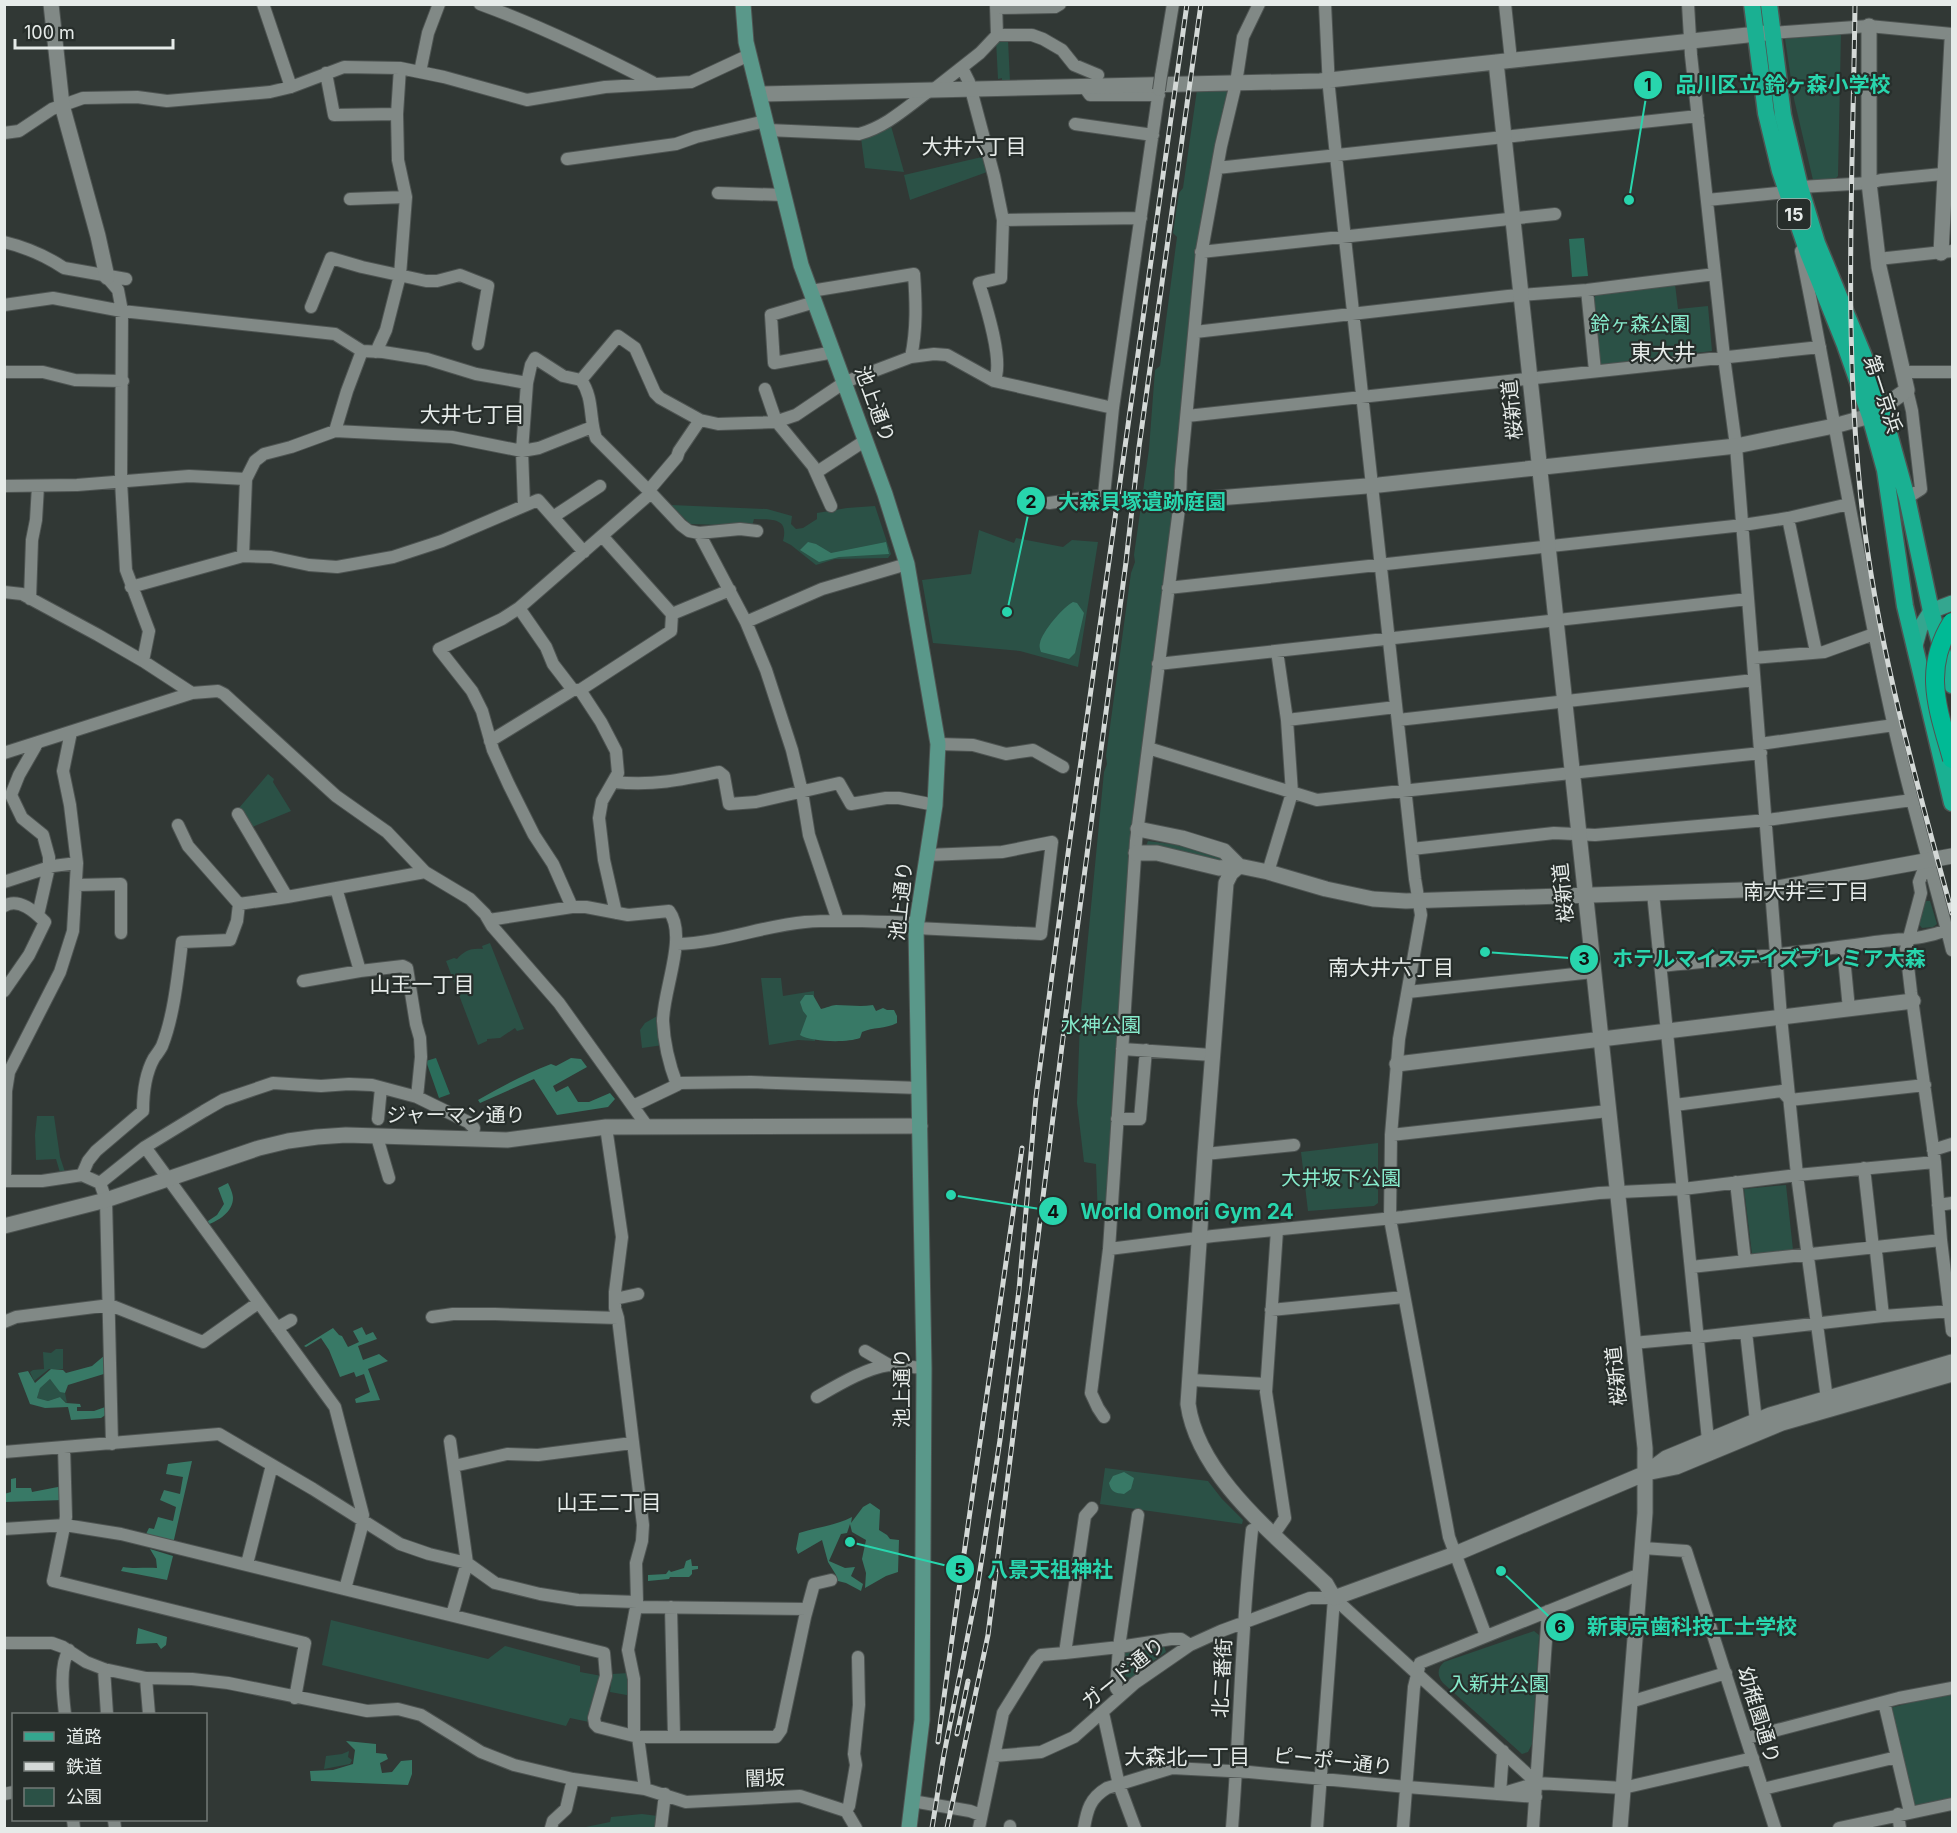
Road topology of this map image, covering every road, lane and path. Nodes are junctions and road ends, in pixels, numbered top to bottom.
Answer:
1 (51, 4) edge
2 (263, 4) edge
3 (439, 4) edge
4 (480, 4) edge
5 (743, 4) edge
6 (1060, 4) edge
7 (1173, 4) edge
8 (1258, 4) edge
9 (1324, 4) edge
10 (1505, 4) edge
11 (1688, 4) edge
12 (1752, 4) edge
13 (1769, 4) edge
14 (996, 6) edge
15 (1869, 26) junction
16 (1764, 33) junction
17 (1953, 34) edge
18 (997, 35) junction
19 (1691, 41) junction
20 (1953, 41) edge
21 (749, 55) junction
22 (1503, 61) junction
23 (400, 68) junction
24 (962, 68) junction
25 (420, 72) junction
26 (326, 73) junction
27 (1098, 75) dead end
28 (1330, 80) junction
29 (653, 83) junction
30 (1236, 83) junction
31 (291, 87) junction
32 (1085, 87) junction
33 (970, 89) junction
34 (931, 91) junction
35 (1159, 93) junction
36 (759, 94) junction
37 (62, 105) junction
38 (397, 114) junction
39 (1698, 116) junction
40 (1075, 124) dead end
41 (767, 126) junction
42 (4, 134) edge
43 (1153, 135) junction
44 (1504, 138) junction
45 (1336, 156) junction
46 (567, 159) dead end
47 (1217, 168) junction
48 (1949, 173) edge
49 (1869, 183) junction
50 (1793, 189) junction
51 (718, 193) dead end
52 (784, 195) junction
53 (406, 197) junction
54 (350, 199) dead end
55 (1707, 200) junction
56 (1793, 212) junction
57 (1555, 214) dead end
58 (1142, 218) junction
59 (1512, 218) junction
60 (1003, 220) junction
61 (1345, 237) junction
62 (4, 242) edge
63 (1201, 252) junction
64 (1947, 252) edge
65 (1878, 260) junction
66 (1715, 274) junction
67 (400, 275) junction
68 (107, 277) junction
69 (126, 279) dead end
70 (1587, 290) junction
71 (1521, 294) junction
72 (813, 297) junction
73 (4, 305) edge
74 (311, 307) dead end
75 (122, 311) junction
76 (1353, 314) junction
77 (1195, 332) junction
78 (478, 344) dead end
79 (1820, 347) junction
80 (362, 351) junction
81 (376, 352) junction
82 (834, 352) junction
83 (911, 357) junction
84 (1724, 357) junction
85 (1595, 371) junction
86 (4, 372) edge
87 (1903, 372) junction
88 (1953, 372) edge
89 (1530, 378) junction
90 (581, 380) junction
91 (123, 381) junction
92 (994, 381) junction
93 (845, 382) junction
94 (527, 383) junction
95 (765, 389) dead end
96 (1907, 390) junction
97 (1362, 397) junction
98 (1113, 408) junction
99 (1876, 412) junction
100 (1186, 416) junction
101 (700, 420) junction
102 (776, 421) junction
103 (1834, 426) junction
104 (592, 427) junction
105 (335, 431) junction
106 (866, 440) junction
107 (1736, 446) junction
108 (522, 451) junction
109 (1539, 467) junction
110 (817, 472) junction
111 (246, 479) junction
112 (121, 481) junction
113 (4, 486) edge
114 (38, 486) junction
115 (600, 486) dead end
116 (1372, 486) junction
117 (650, 491) junction
118 (1906, 498) junction
119 (1180, 501) junction
120 (1050, 503) dead end
121 (1849, 504) junction
122 (524, 505) junction
123 (831, 506) dead end
124 (553, 517) junction
125 (1788, 518) junction
126 (1743, 525) junction
127 (757, 531) dead end
128 (699, 533) junction
129 (603, 537) junction
130 (1548, 547) junction
131 (584, 552) junction
132 (243, 556) junction
133 (907, 564) junction
134 (1380, 566) junction
135 (131, 587) junction
136 (1168, 588) junction
137 (730, 590) junction
138 (4, 592) edge
139 (30, 598) junction
140 (1748, 599) junction
141 (1953, 603) edge
142 (519, 608) junction
143 (1930, 611) junction
144 (672, 614) junction
145 (1556, 620) junction
146 (746, 622) junction
147 (1947, 624) edge
148 (1874, 634) junction
149 (1389, 639) junction
150 (1915, 646) junction
151 (1277, 651) junction
152 (1816, 652) junction
153 (1753, 658) junction
154 (143, 661) junction
155 (1158, 664) junction
156 (1754, 680) junction
157 (1953, 685) edge
158 (576, 690) junction
159 (192, 693) junction
160 (1564, 700) junction
161 (1397, 714) junction
162 (1287, 720) junction
163 (1894, 725) junction
164 (70, 732) junction
165 (490, 741) junction
166 (38, 742) junction
167 (938, 744) junction
168 (1148, 748) junction
169 (1760, 748) junction
170 (4, 753) edge
171 (1953, 759) edge
172 (1063, 767) dead end
173 (1572, 773) junction
174 (614, 782) junction
175 (802, 792) junction
176 (1406, 792) junction
177 (1292, 793) junction
178 (1912, 800) junction
179 (1953, 803) edge
180 (935, 805) junction
181 (238, 814) dead end
182 (1767, 820) junction
183 (178, 825) dead end
184 (1138, 829) junction
185 (1578, 833) junction
186 (1412, 849) junction
187 (1136, 853) junction
188 (927, 855) junction
189 (1953, 856) edge
190 (1927, 861) junction
191 (77, 863) junction
192 (49, 867) junction
193 (1239, 867) junction
194 (425, 872) junction
195 (1268, 872) junction
196 (4, 882) edge
197 (77, 885) junction
198 (336, 888) junction
199 (1772, 889) junction
200 (1653, 893) junction
201 (1585, 895) junction
202 (287, 897) junction
203 (1418, 900) junction
204 (239, 904) junction
205 (4, 906) edge
206 (572, 907) junction
207 (615, 913) junction
208 (38, 915) junction
209 (489, 920) junction
210 (838, 921) junction
211 (916, 925) junction
212 (1947, 930) junction
213 (122, 933) dead end
214 (1907, 940) junction
215 (677, 944) junction
216 (1843, 947) junction
217 (1953, 950) edge
218 (1777, 954) junction
219 (1661, 966) junction
220 (360, 971) junction
221 (1593, 972) junction
222 (303, 981) dead end
223 (4, 990) edge
224 (1408, 992) junction
225 (1913, 1001) junction
226 (1850, 1009) junction
227 (1781, 1017) junction
228 (1667, 1031) junction
229 (1600, 1039) junction
230 (1122, 1049) junction
231 (1146, 1050) junction
232 (1212, 1055) junction
233 (1397, 1064) junction
234 (677, 1085) junction
235 (1925, 1085) junction
236 (381, 1088) junction
237 (920, 1088) junction
238 (417, 1097) junction
239 (1790, 1100) junction
240 (1675, 1105) junction
241 (633, 1106) junction
242 (1608, 1111) junction
243 (378, 1119) dead end
244 (1117, 1119) junction
245 (647, 1126) junction
246 (920, 1126) junction
247 (606, 1127) junction
248 (1391, 1136) junction
249 (377, 1137) junction
250 (472, 1140) junction
251 (1953, 1144) edge
252 (1294, 1145) dead end
253 (145, 1147) junction
254 (1205, 1154) junction
255 (1934, 1156) junction
256 (1864, 1168) junction
257 (82, 1175) junction
258 (1797, 1175) junction
259 (167, 1178) junction
260 (389, 1178) dead end
261 (5, 1181) edge
262 (1736, 1182) junction
263 (100, 1183) junction
264 (1683, 1189) junction
265 (1617, 1192) junction
266 (106, 1200) junction
267 (1953, 1203) edge
268 (1938, 1205) junction
269 (1390, 1219) junction
270 (4, 1227) edge
271 (1277, 1230) junction
272 (1200, 1238) junction
273 (1941, 1240) junction
274 (1874, 1248) junction
275 (1109, 1249) junction
276 (1808, 1255) junction
277 (1745, 1261) junction
278 (1691, 1267) junction
279 (638, 1294) dead end
280 (1404, 1297) junction
281 (615, 1299) junction
282 (258, 1303) junction
283 (110, 1305) junction
284 (1270, 1310) junction
285 (1951, 1311) edge
286 (1883, 1316) junction
287 (432, 1317) dead end
288 (618, 1318) junction
289 (291, 1320) dead end
290 (4, 1322) edge
291 (1817, 1324) junction
292 (277, 1328) junction
293 (1953, 1331) edge
294 (1746, 1332) junction
295 (1698, 1337) junction
296 (1633, 1343) junction
297 (865, 1351) dead end
298 (1953, 1362) edge
299 (889, 1365) junction
300 (924, 1368) junction
301 (1953, 1374) edge
302 (1191, 1380) junction
303 (1266, 1384) junction
304 (818, 1397) dead end
305 (1827, 1399) junction
306 (1104, 1417) dead end
307 (1756, 1421) junction
308 (1708, 1440) junction
309 (450, 1441) dead end
310 (632, 1443) junction
311 (112, 1444) junction
312 (64, 1448) junction
313 (4, 1452) edge
314 (272, 1465) junction
315 (454, 1466) junction
316 (1646, 1473) junction
317 (1092, 1508) dead end
318 (1138, 1515) dead end
319 (363, 1521) junction
320 (65, 1525) junction
321 (4, 1529) edge
322 (1252, 1530) dead end
323 (1274, 1534) junction
324 (1643, 1548) junction
325 (1455, 1554) junction
326 (466, 1563) junction
327 (247, 1564) junction
328 (1640, 1574) junction
329 (831, 1580) dead end
330 (345, 1589) junction
331 (1334, 1598) junction
332 (637, 1604) junction
333 (671, 1607) junction
334 (807, 1609) junction
335 (1548, 1611) junction
336 (452, 1615) junction
337 (1245, 1623) junction
338 (1486, 1636) junction
339 (4, 1643) edge
340 (1190, 1645) junction
341 (1119, 1647) junction
342 (69, 1650) junction
343 (1065, 1653) junction
344 (858, 1657) dead end
345 (104, 1669) junction
346 (1417, 1673) junction
347 (1726, 1673) junction
348 (146, 1678) junction
349 (1953, 1688) edge
350 (1121, 1695) junction
351 (295, 1698) junction
352 (1630, 1702) junction
353 (1884, 1702) junction
354 (64, 1713) edge
355 (107, 1713) edge
356 (149, 1713) edge
357 (1103, 1713) junction
358 (636, 1736) junction
359 (674, 1737) junction
360 (1747, 1738) junction
361 (1503, 1751) junction
362 (994, 1756) junction
363 (1897, 1757) junction
364 (1752, 1758) junction
365 (1538, 1761) junction
366 (1237, 1771) junction
367 (1525, 1772) junction
368 (573, 1779) junction
369 (1320, 1779) junction
370 (1537, 1783) junction
371 (1119, 1785) junction
372 (1407, 1787) junction
373 (1623, 1788) junction
374 (645, 1789) junction
375 (1763, 1789) junction
376 (665, 1794) junction
377 (1500, 1794) junction
378 (1536, 1797) junction
379 (912, 1801) junction
380 (1953, 1804) edge
381 (846, 1811) junction
382 (1904, 1813) junction
383 (981, 1815) junction
384 (551, 1828) edge
385 (661, 1828) edge
386 (856, 1828) edge
387 (909, 1828) edge
388 (979, 1828) edge
389 (1084, 1828) edge
390 (1135, 1828) edge
391 (1232, 1828) edge
392 (1317, 1828) edge
393 (1403, 1828) edge
394 (1533, 1828) edge
395 (1620, 1828) edge
396 (1775, 1828) edge
397 (1839, 1828) edge
398 (1900, 1828) edge

1 - 37 street
2 - 31 street
3 - 25 street
4 - 29 street
5 - 21 main road, 池上通り
6 - 14 street
7 - 35 street, bridge
8 - 30 street
9 - 28 street
10 - 22 street, 桜新道
11 - 19 street
12 - 16 highway, 第一京浜 / 15
13 - 16 highway, 第一京浜 / 15
14 - 18 street
15 - 16 street
15 - 17 street
15 - 49 street
16 - 19 street
16 - 50 highway, 第一京浜 / 15
18 - 24 street
18 - 27 street
19 - 22 street
19 - 39 street
20 - 48 street
21 - 29 street
21 - 36 main road, 池上通り
22 - 28 street
22 - 44 street, 桜新道
23 - 25 street
23 - 26 street
23 - 38 street
24 - 33 street
24 - 34 street
25 - 29 street
26 - 31 street
26 - 38 street
28 - 30 street
28 - 45 street
30 - 32 street
30 - 47 street
31 - 37 street
32 - 33 street
32 - 35 street
33 - 34 street
33 - 60 street
34 - 36 street
34 - 41 street
35 - 43 street
36 - 41 main road, 池上通り
37 - 42 street
37 - 68 street
38 - 53 street
39 - 44 street
39 - 55 street
40 - 43 street
41 - 46 street
41 - 52 main road, 池上通り
43 - 58 street
44 - 45 street
44 - 59 street, 桜新道
45 - 47 street
45 - 61 street
47 - 63 street
48 - 49 street
48 - 64 street
49 - 50 street
49 - 65 street
50 - 55 street
50 - 56 highway, 第一京浜 / 15
50 - 99 highway, 第一京浜 / 15
51 - 52 street
52 - 72 main road, 池上通り
53 - 54 street
53 - 67 street
55 - 66 street
56 - 79 street
56 - 99 highway, 第一京浜 / 15
57 - 59 street
58 - 60 street
58 - 98 street
59 - 61 street
59 - 71 street, 桜新道
60 - 92 street
61 - 63 street
61 - 76 street
62 - 68 street
63 - 77 street
64 - 65 street
65 - 87 street
66 - 70 street
66 - 84 street
67 - 74 street
67 - 78 street
67 - 81 street
68 - 69 street
68 - 75 street
70 - 71 street
70 - 85 street
71 - 76 street
71 - 89 street, 桜新道
72 - 82 main road, 池上通り
72 - 82 street
72 - 83 street
73 - 75 street
75 - 80 street
75 - 91 street
76 - 77 street
76 - 97 street
77 - 100 street
79 - 84 street
79 - 103 street
80 - 81 street
80 - 105 street
81 - 94 street
82 - 93 main road, 池上通り
83 - 92 street
83 - 93 street
84 - 85 street
84 - 107 street
85 - 89 street
86 - 91 street
87 - 88 street
87 - 96 street
89 - 97 street
89 - 109 street, 桜新道
90 - 94 street
90 - 101 street
90 - 104 street
91 - 112 street
92 - 98 street
93 - 102 street
93 - 106 main road, 池上通り
94 - 108 street
95 - 102 street
96 - 99 street
96 - 118 street
97 - 100 street
97 - 116 street
98 - 120 street
99 - 103 street
99 - 118 highway, 第一京浜 / 15
99 - 150 highway, 第一京浜 / 15
100 - 119 street
101 - 102 street
101 - 117 street
102 - 110 street
103 - 107 street
103 - 121 street
104 - 108 street
104 - 117 street
105 - 108 street
105 - 111 street
106 - 110 street
106 - 133 main road, 池上通り
107 - 109 street
107 - 126 street
108 - 122 street
109 - 116 street
109 - 130 street, 桜新道
110 - 123 street
111 - 112 street
111 - 132 street
112 - 114 street
112 - 135 street
113 - 114 street
114 - 139 street
115 - 124 street
116 - 119 street
116 - 134 street
117 - 128 street
117 - 129 street
118 - 143 highway, 第一京浜 / 15
119 - 136 street
121 - 125 street
121 - 148 street
122 - 124 street
122 - 132 street
124 - 131 street
125 - 126 street
125 - 152 street
126 - 130 street
126 - 140 street
127 - 128 street
128 - 137 street
129 - 131 street
129 - 144 street
130 - 134 street
130 - 145 street, 桜新道
131 - 142 street
132 - 135 street
133 - 146 street
133 - 167 main road, 池上通り
134 - 136 street
134 - 149 street
135 - 154 street
136 - 155 street
137 - 144 street
137 - 146 street
138 - 139 street
139 - 154 street
140 - 145 street
140 - 153 street
141 - 143 main road
142 - 158 street
142 - 165 street
143 - 147 highway, 第一京浜 / 15
143 - 150 main road
144 - 158 street
145 - 149 street
145 - 160 street, 桜新道
146 - 175 street
147 - 157 highway, 第一京浜 / 15
147 - 171 highway, bridge
148 - 152 street
148 - 163 street
149 - 151 street
149 - 161 street
150 - 179 highway, 第一京浜 / 15
151 - 155 street
151 - 162 street
152 - 153 street
153 - 156 street
154 - 159 street
155 - 168 street
156 - 160 street
156 - 169 street
158 - 165 street
158 - 174 street
159 - 164 street
159 - 194 street
160 - 161 street
160 - 173 street, 桜新道
161 - 162 street
161 - 176 street
162 - 177 street
163 - 169 street
163 - 178 street
164 - 166 street
164 - 191 street
165 - 206 street
166 - 170 street
166 - 192 street
167 - 172 street
167 - 180 main road, 池上通り
168 - 177 street
168 - 184 street
169 - 173 street
169 - 182 street
173 - 176 street
173 - 185 street, 桜新道
174 - 175 street
174 - 207 street
175 - 180 street
175 - 210 street
176 - 177 street
176 - 186 street
177 - 195 street
178 - 182 street
178 - 190 street
180 - 188 main road, 池上通り
181 - 202 street
182 - 185 street
182 - 199 street
183 - 204 street
184 - 187 street
184 - 193 street
185 - 186 street
185 - 201 street, 桜新道
186 - 203 street
187 - 193 street
187 - 230 street
188 - 211 main road, 池上通り
188 - 211 street
189 - 190 street
190 - 199 street
190 - 212 street
190 - 214 street
191 - 192 street
191 - 197 street
192 - 196 street
192 - 208 street
193 - 195 street
193 - 232 street
194 - 198 street
194 - 209 street
195 - 203 street
197 - 213 street
197 - 261 street
198 - 202 street
198 - 220 street
199 - 200 street
199 - 218 street
200 - 201 street
200 - 219 street
201 - 203 street
201 - 221 street, 桜新道
202 - 204 street
203 - 224 street
204 - 257 street
205 - 208 street
206 - 207 street
206 - 209 street
207 - 215 street
208 - 223 street
209 - 241 street
210 - 211 street
210 - 215 street
211 - 237 main road, 池上通り
212 - 214 street
212 - 217 street
214 - 216 street
214 - 225 street
215 - 234 street
216 - 218 street
216 - 226 street
218 - 219 street
218 - 227 street
219 - 228 street
220 - 222 street
220 - 238 street
221 - 224 street
221 - 229 street, 桜新道
224 - 233 street
225 - 226 street
225 - 235 street
226 - 227 street
227 - 228 street
227 - 239 street
228 - 229 street
228 - 240 street
229 - 233 street
229 - 242 street, 桜新道
230 - 231 street
230 - 244 street
231 - 232 street
231 - 244 street
232 - 254 street
233 - 248 street
234 - 237 street
234 - 241 street
235 - 239 street
235 - 255 street
236 - 238 street
236 - 243 street
236 - 253 street
237 - 246 main road, 池上通り
238 - 250 street
239 - 240 street
239 - 258 street
240 - 264 street
241 - 245 street
242 - 248 street
242 - 265 street, 桜新道
244 - 275 street
245 - 246 street, ジャーマン通り
245 - 247 street, ジャーマン通り
246 - 300 main road, 池上通り
247 - 250 street, ジャーマン通り
247 - 281 street
248 - 269 street
249 - 250 street, ジャーマン通り
249 - 259 street, ジャーマン通り
249 - 260 street
251 - 255 street
252 - 254 street
253 - 259 street
253 - 263 street
254 - 272 street
255 - 256 street
255 - 268 street
256 - 258 street
256 - 274 street
257 - 261 street
257 - 263 street
258 - 262 street
258 - 276 street
259 - 266 street, ジャーマン通り
259 - 282 street
262 - 264 street
262 - 277 street
263 - 266 street
264 - 265 street
264 - 278 street
265 - 269 street
265 - 296 street, 桜新道
266 - 270 street, ジャーマン通り
266 - 283 street
267 - 268 street
268 - 273 street
269 - 271 street
269 - 280 street
271 - 272 street
271 - 284 street
272 - 275 street
272 - 302 street
273 - 274 street
273 - 285 street
274 - 276 street
274 - 286 street
275 - 306 street
276 - 277 street
276 - 291 street
277 - 278 street
278 - 295 street
279 - 281 street
280 - 284 street
280 - 325 street
281 - 288 street
282 - 283 street
282 - 292 street
283 - 290 street
283 - 311 street
284 - 303 street
285 - 286 street
285 - 293 street
286 - 291 street
287 - 288 street
288 - 310 street
289 - 292 street
291 - 294 street
291 - 305 street
292 - 319 street
294 - 295 street
294 - 307 street
295 - 296 street
295 - 308 street
296 - 316 street, 桜新道
297 - 299 street
298 - 305 street
299 - 300 street
299 - 304 street
300 - 379 main road, 池上通り
301 - 316 street
302 - 303 street
302 - 323 street
303 - 323 street
305 - 307 street
307 - 308 street
308 - 316 street
309 - 315 street
310 - 315 street
310 - 332 street
311 - 312 street
311 - 314 street
312 - 313 street
312 - 320 street
314 - 319 street
314 - 327 street
315 - 326 street
316 - 324 street, 桜新道
316 - 325 street
317 - 343 street
318 - 341 street
319 - 326 street
319 - 330 street
320 - 321 street
320 - 327 street
320 - 351 street
322 - 337 street, 北二番街
323 - 331 street
324 - 328 street, 桜新道
324 - 347 street, 幼稚園通り
325 - 331 street
325 - 338 street
326 - 332 street
326 - 336 street
327 - 330 street
328 - 335 street
328 - 352 street, 桜新道
329 - 334 street
330 - 336 street
331 - 337 street, ガード通り
331 - 346 street
331 - 369 street
332 - 333 street
332 - 358 street
333 - 334 street
333 - 359 street
334 - 359 street
335 - 338 street
335 - 365 street
336 - 358 street
337 - 340 street, ガード通り
337 - 366 street, 北二番街
338 - 346 street
339 - 342 street, 闇坂
340 - 341 street
340 - 350 street, ガード通り
341 - 343 street
341 - 350 street
342 - 345 street, 闇坂
342 - 354 street
343 - 362 street
344 - 381 street
345 - 348 street, 闇坂
345 - 355 street
346 - 361 street
346 - 372 street
347 - 352 street
347 - 360 street, 幼稚園通り
348 - 351 street, 闇坂
348 - 356 street
349 - 353 street
350 - 357 street, ガード通り
351 - 368 street, 闇坂
352 - 373 street, 桜新道
353 - 360 street
353 - 363 street
357 - 362 street, ガード通り
357 - 371 street
358 - 359 street
358 - 374 street
360 - 364 street, 幼稚園通り
361 - 367 street
361 - 377 street
362 - 383 street
363 - 375 street
363 - 382 street
364 - 373 street
364 - 375 street, 幼稚園通り
365 - 367 street
365 - 370 street
366 - 369 street, ピーポー通り
366 - 371 street, ピーポー通り
366 - 391 street, 北二番街
367 - 370 street
367 - 377 street
368 - 374 street, 闇坂
368 - 384 street
369 - 372 street, ピーポー通り
369 - 392 street
370 - 373 street
370 - 377 street
370 - 378 street
371 - 389 street, ピーポー通り
371 - 390 street
372 - 377 street, ピーポー通り
372 - 393 street
373 - 395 street, 桜新道
374 - 376 street, 闇坂
375 - 396 street, 幼稚園通り
376 - 381 street, 闇坂
376 - 385 street
377 - 378 street, ピーポー通り
378 - 394 street
379 - 383 street
379 - 387 main road, 池上通り
380 - 382 street
381 - 386 street
382 - 397 street
382 - 398 street
383 - 388 street

